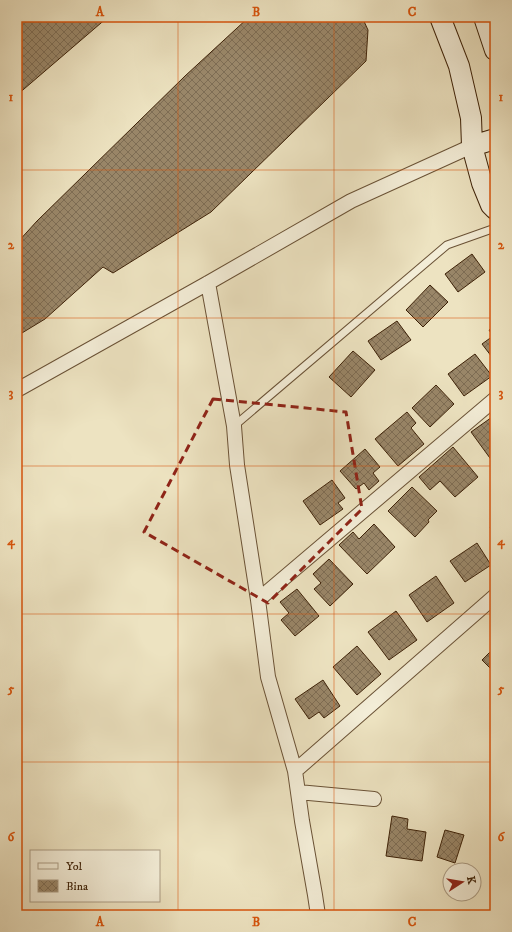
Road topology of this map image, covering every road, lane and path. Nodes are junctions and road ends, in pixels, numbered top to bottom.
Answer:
1 (440, 17) edge
2 (484, 17) edge
3 (495, 50) edge
4 (495, 139) edge
5 (472, 146) junction
6 (495, 209) edge
7 (495, 228) edge
8 (208, 284) junction
9 (17, 390) edge
10 (495, 399) edge
11 (234, 426) junction
12 (495, 596) edge
13 (258, 600) junction
14 (295, 771) junction
15 (298, 792) junction
16 (374, 799) dead end
17 (318, 915) edge

1 - 5 street
2 - 3 street
4 - 5 street
5 - 6 street
5 - 8 street
7 - 11 lane
8 - 9 street
8 - 11 street
10 - 13 street
11 - 13 street
12 - 14 street
13 - 14 street
14 - 15 street
15 - 16 street
15 - 17 street

